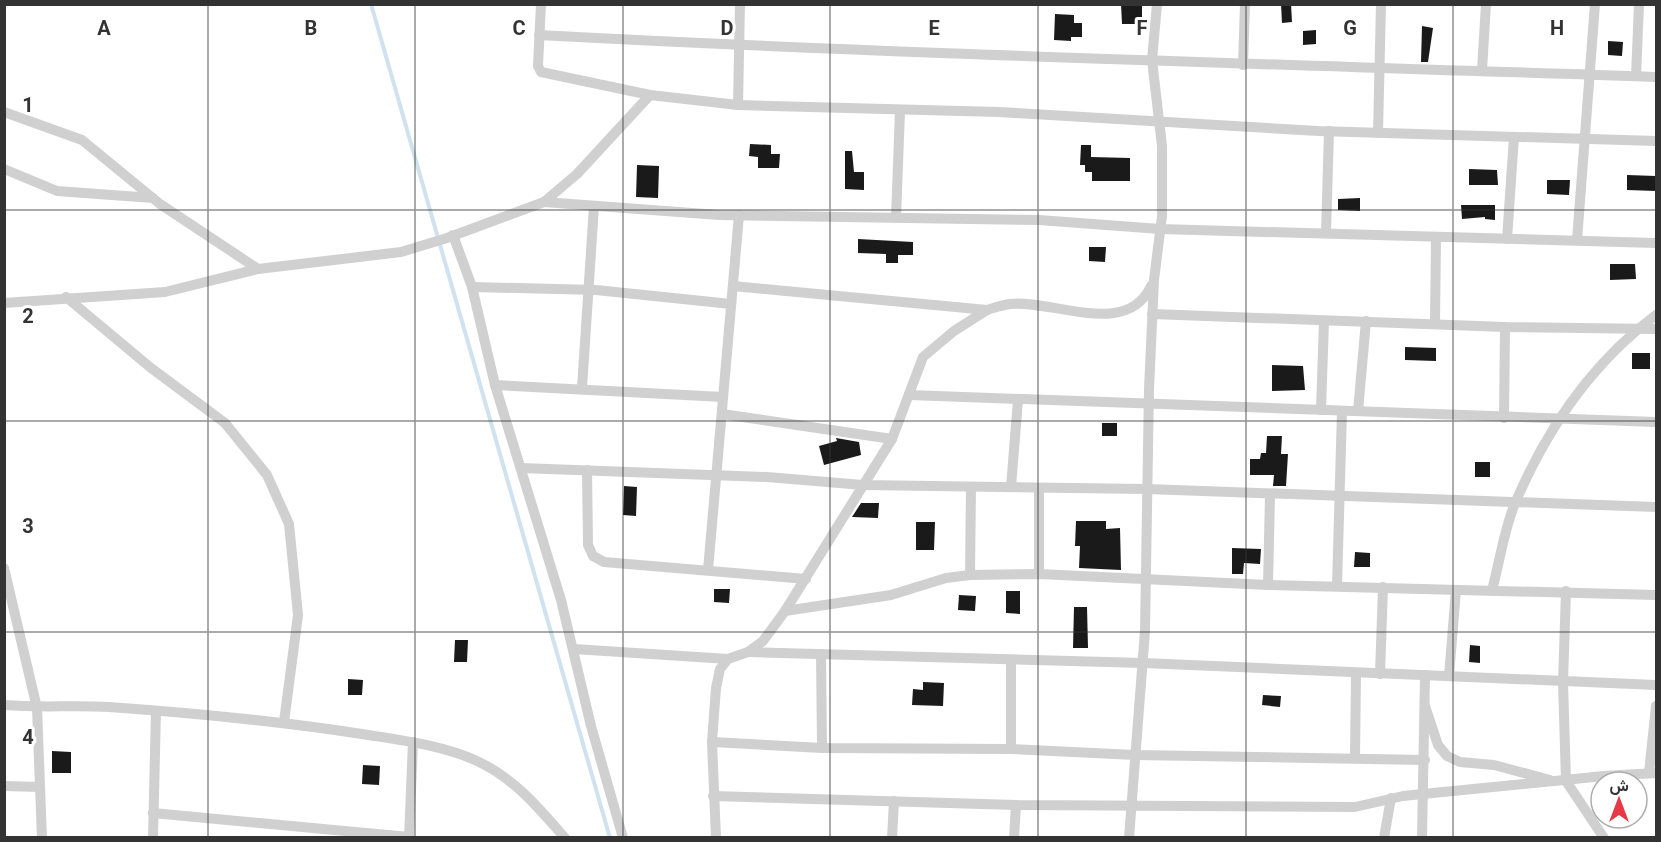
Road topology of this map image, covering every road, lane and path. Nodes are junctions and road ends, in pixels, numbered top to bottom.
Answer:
1 (541, 4) edge
2 (740, 4) edge
3 (1157, 4) edge
4 (1245, 4) edge
5 (1381, 4) edge
6 (1486, 4) edge
7 (1595, 4) edge
8 (1639, 4) edge
9 (539, 35) junction
10 (739, 46) junction
11 (1152, 60) junction
12 (1243, 65) junction
13 (1380, 66) junction
14 (1482, 70) junction
15 (1589, 74) junction
16 (1636, 76) junction
17 (1656, 77) edge
18 (650, 95) junction
19 (738, 105) junction
20 (900, 111) junction
21 (4, 112) edge
22 (1159, 122) junction
23 (1329, 131) junction
24 (1378, 133) junction
25 (1514, 137) junction
26 (1583, 139) junction
27 (1656, 141) edge
28 (4, 170) edge
29 (153, 198) junction
30 (544, 202) junction
31 (594, 206) junction
32 (739, 215) junction
33 (896, 217) junction
34 (1160, 229) junction
35 (1326, 233) junction
36 (453, 235) junction
37 (1436, 237) junction
38 (1507, 239) junction
39 (1576, 240) junction
40 (1656, 243) edge
41 (258, 269) junction
42 (1154, 280) junction
43 (733, 286) junction
44 (472, 287) junction
45 (588, 289) junction
46 (66, 297) junction
47 (4, 303) edge
48 (731, 304) junction
49 (987, 310) junction
50 (1152, 314) junction
51 (1656, 315) edge
52 (1324, 321) junction
53 (1366, 321) junction
54 (1435, 324) junction
55 (1505, 327) junction
56 (1639, 328) junction
57 (1656, 329) edge
58 (495, 385) junction
59 (582, 388) junction
60 (909, 395) junction
61 (723, 397) junction
62 (1018, 400) junction
63 (1148, 404) junction
64 (1321, 410) junction
65 (1342, 411) junction
66 (1358, 411) junction
67 (722, 414) junction
68 (1504, 418) junction
69 (1557, 419) junction
70 (1656, 422) edge
71 (892, 439) junction
72 (521, 468) junction
73 (587, 470) junction
74 (717, 475) junction
75 (863, 485) junction
76 (971, 487) junction
77 (1011, 488) junction
78 (1039, 488) junction
79 (1147, 489) junction
80 (1270, 494) junction
81 (1341, 497) junction
82 (1515, 502) junction
83 (1656, 507) edge
84 (4, 568) edge
85 (708, 570) junction
86 (1039, 574) junction
87 (970, 575) junction
88 (806, 579) junction
89 (1146, 580) junction
90 (1268, 585) junction
91 (1337, 586) junction
92 (1383, 587) junction
93 (1456, 590) junction
94 (1492, 590) junction
95 (1566, 591) junction
96 (1656, 595) edge
97 (785, 611) junction
98 (10, 612) edge
99 (574, 649) junction
100 (748, 652) junction
101 (821, 654) junction
102 (728, 659) junction
103 (1011, 660) junction
104 (1143, 663) junction
105 (1356, 673) junction
106 (1380, 674) junction
107 (1425, 675) junction
108 (1449, 676) junction
109 (1563, 682) junction
110 (1656, 685) edge
111 (4, 705) edge
112 (1425, 706) junction
113 (1656, 706) edge
114 (37, 708) junction
115 (156, 711) junction
116 (285, 722) junction
117 (413, 742) junction
118 (712, 742) junction
119 (822, 748) junction
120 (1011, 749) junction
121 (1135, 755) junction
122 (1355, 758) junction
123 (1425, 760) junction
124 (1653, 773) edge
125 (1562, 781) junction
126 (4, 786) edge
127 (40, 787) junction
128 (1424, 794) junction
129 (713, 796) junction
130 (1391, 798) junction
131 (894, 801) junction
132 (1131, 804) junction
133 (1016, 805) junction
134 (153, 813) junction
135 (42, 837) edge
136 (153, 837) edge
137 (409, 837) edge
138 (565, 837) edge
139 (623, 837) edge
140 (716, 837) edge
141 (892, 837) edge
142 (1014, 837) edge
143 (1129, 837) edge
144 (1384, 837) edge
145 (1422, 837) edge
146 (1604, 837) edge

1 - 9 street
2 - 10 street
3 - 11 street
4 - 12 street
5 - 13 street
6 - 14 street
7 - 15 street
8 - 16 street
9 - 10 street
9 - 18 street
10 - 11 street
10 - 19 street
11 - 12 street
11 - 22 street
12 - 13 street
13 - 14 street
13 - 24 street
14 - 15 street
15 - 16 street
15 - 26 street
16 - 17 street
18 - 19 street
18 - 30 street
19 - 20 street
20 - 22 street
20 - 33 street
21 - 29 street
22 - 23 street
22 - 34 street
23 - 24 street
23 - 35 street
24 - 25 street
25 - 26 street
25 - 38 street
26 - 27 street
26 - 39 street
28 - 29 street
29 - 41 street
30 - 31 street
30 - 36 street
31 - 32 street
31 - 45 street
32 - 33 street
32 - 43 street
33 - 34 street
34 - 35 street
34 - 42 street
35 - 37 street
36 - 41 street
36 - 44 street
37 - 38 street
37 - 54 street
38 - 39 street
39 - 40 street
41 - 46 street
42 - 49 street
42 - 50 street
43 - 48 street
43 - 49 street
44 - 45 street
44 - 58 street
45 - 48 street
45 - 59 street
46 - 47 street
46 - 116 street
48 - 61 street
49 - 60 street
50 - 52 street
50 - 63 street
51 - 56 street
52 - 53 street
52 - 64 street
53 - 54 street
53 - 66 street
54 - 55 street
55 - 56 street
55 - 68 street
56 - 57 street
56 - 69 street
58 - 59 street
58 - 72 street
59 - 61 street
60 - 62 street
60 - 71 street
61 - 67 street
62 - 63 street
62 - 77 street
63 - 64 street
63 - 79 street
64 - 65 street
65 - 66 street
65 - 81 street
66 - 68 street
67 - 71 street
67 - 74 street
68 - 69 street
69 - 70 street
69 - 82 street
71 - 75 street
72 - 73 street
72 - 99 street
73 - 74 street
73 - 85 street
74 - 75 street
74 - 85 street
75 - 76 street
75 - 88 street
76 - 77 street
76 - 87 street
77 - 78 street
78 - 79 street
78 - 86 street
79 - 80 street
79 - 89 street
80 - 81 street
80 - 90 street
81 - 82 street
81 - 91 street
82 - 83 street
82 - 94 street
84 - 98 street
85 - 88 street
86 - 87 street
86 - 89 street
87 - 97 street
88 - 97 street
89 - 90 street
89 - 104 street
90 - 91 street
91 - 92 street
92 - 93 street
92 - 106 street
93 - 94 street
93 - 108 street
94 - 95 street
95 - 96 street
95 - 109 street
97 - 100 street
98 - 114 street
99 - 102 street
99 - 139 street
100 - 101 street
100 - 102 street
101 - 103 street
101 - 119 street
102 - 118 street
103 - 104 street
103 - 120 street
104 - 105 street
104 - 121 street
105 - 106 street
105 - 122 street
106 - 107 street
107 - 108 street
107 - 112 street
108 - 109 street
109 - 110 street
109 - 125 street
111 - 114 street
112 - 123 street
112 - 125 street
113 - 124 street
114 - 115 street
114 - 127 street
115 - 116 street
115 - 134 street
116 - 117 street
117 - 137 street
117 - 138 street
118 - 119 street
118 - 129 street
119 - 120 street
120 - 121 street
121 - 122 street
121 - 132 street
122 - 123 street
123 - 128 street
124 - 125 street
125 - 128 street
125 - 146 street
126 - 127 street
127 - 135 street
128 - 130 street
128 - 145 street
129 - 131 street
129 - 140 street
130 - 132 street
130 - 144 street
131 - 133 street
131 - 141 street
132 - 133 street
132 - 143 street
133 - 142 street
134 - 136 street
134 - 137 street

